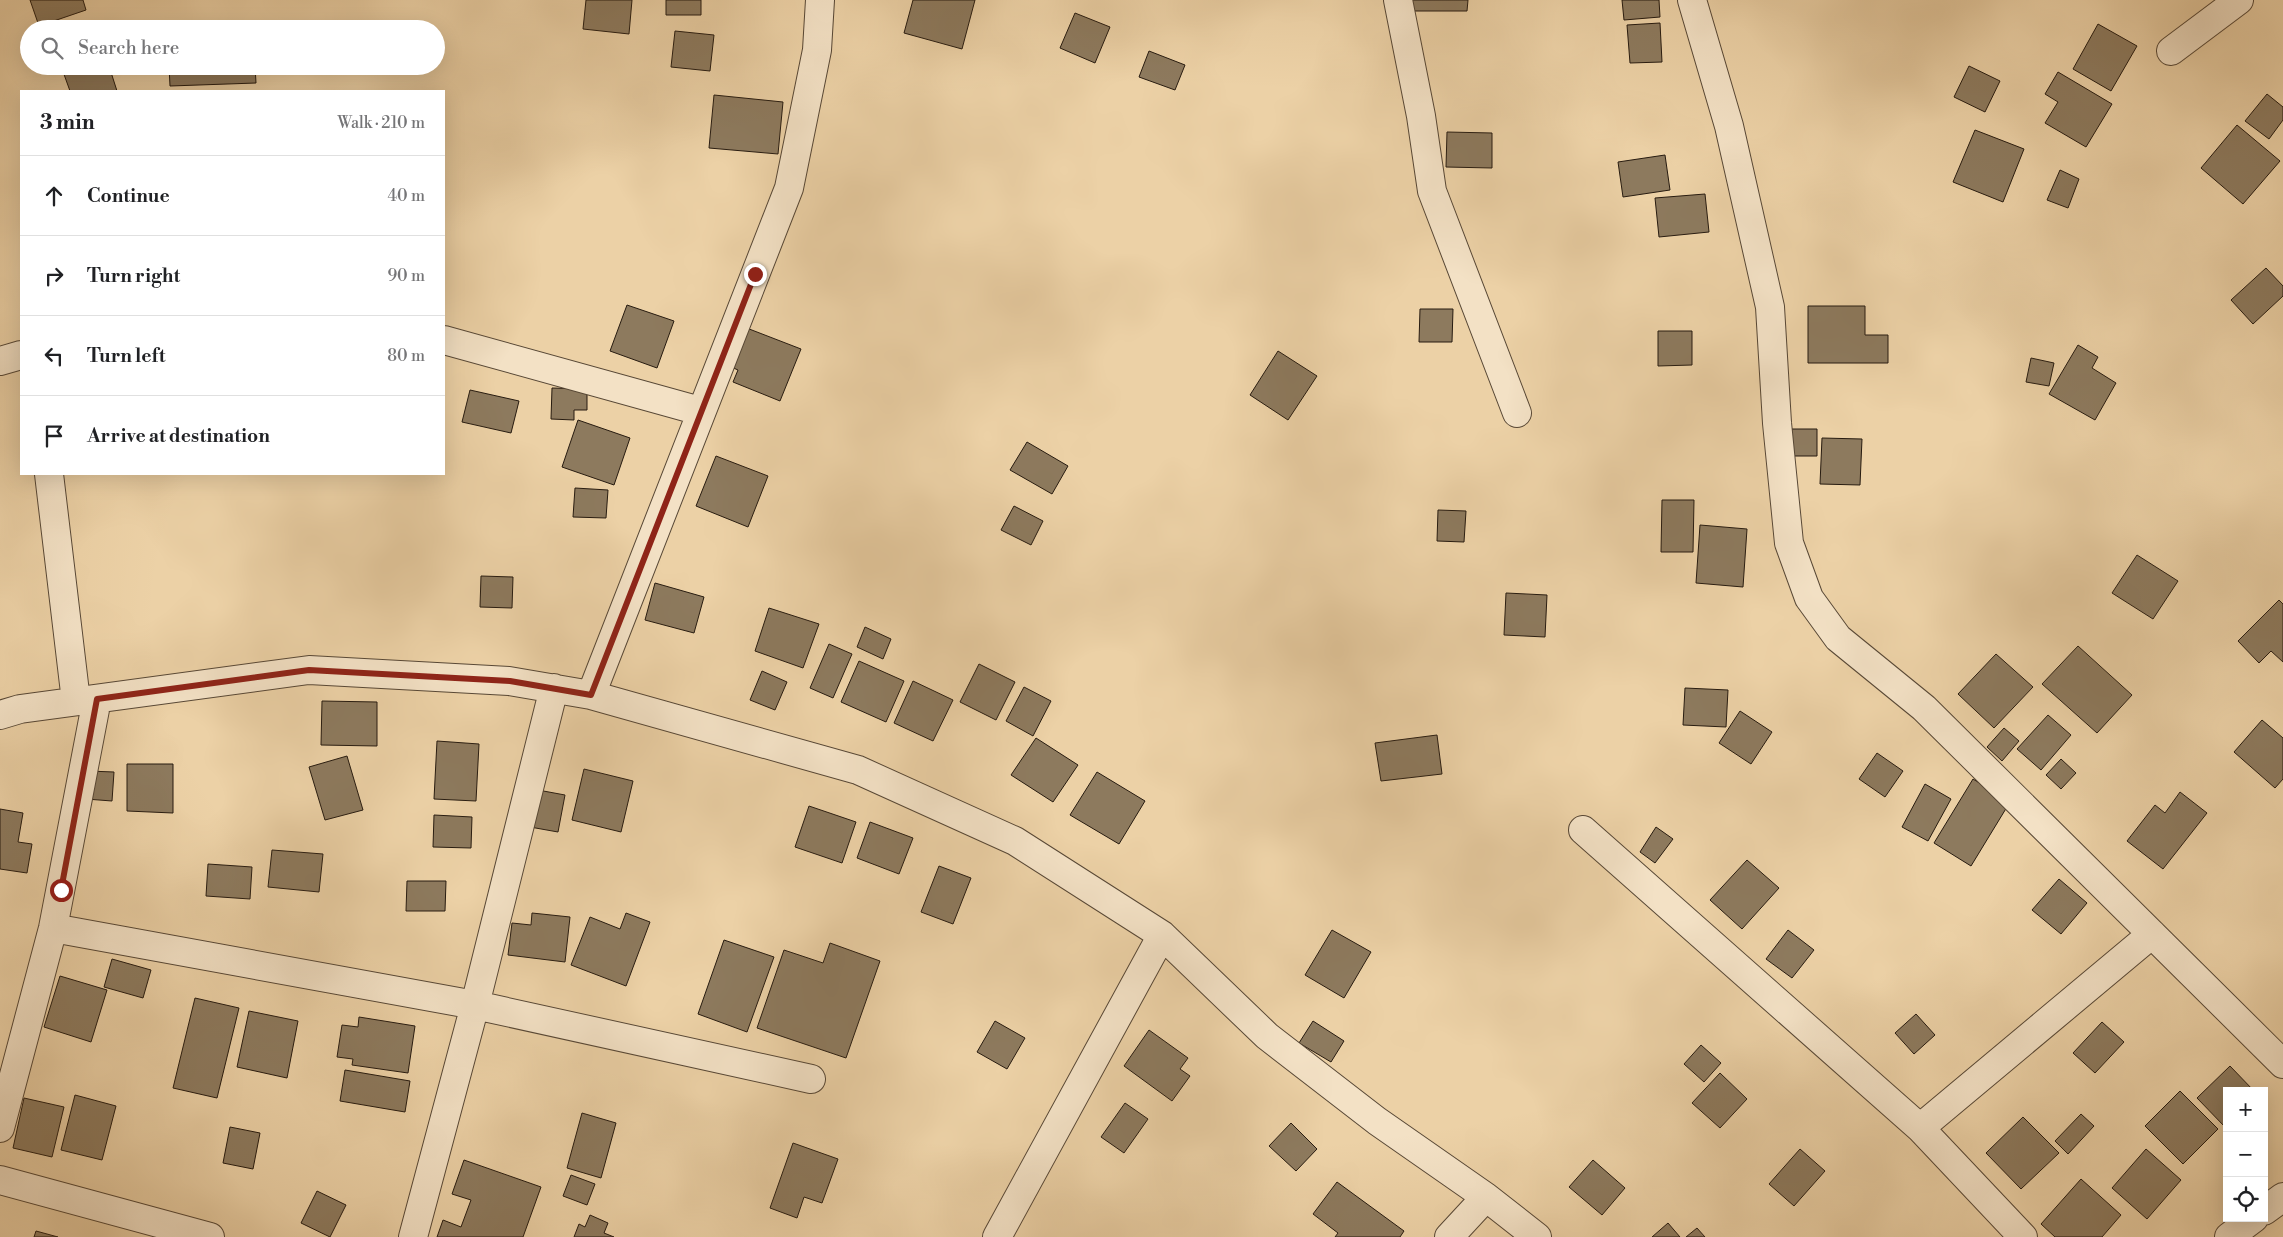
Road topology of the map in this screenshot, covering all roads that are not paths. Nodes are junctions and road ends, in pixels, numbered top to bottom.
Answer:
1 (820, 0) edge
2 (1398, 0) edge
3 (1692, 0) edge
4 (2238, 0) edge
5 (2171, 51) dead end
6 (445, 340) edge
7 (20, 355) edge
8 (0, 361) edge
9 (700, 411) junction
10 (1517, 413) dead end
11 (49, 475) edge
12 (554, 688) junction
13 (591, 695) junction
14 (87, 700) junction
15 (0, 715) edge
16 (1583, 830) dead end
17 (54, 928) junction
18 (2152, 934) junction
19 (1162, 935) junction
20 (475, 1005) junction
21 (2283, 1064) edge
22 (811, 1079) dead end
23 (0, 1128) edge
24 (1920, 1128) junction
25 (0, 1180) edge
26 (1486, 1197) junction
27 (2283, 1197) edge
28 (2268, 1208) edge
29 (2249, 1222) edge
30 (210, 1237) edge
31 (413, 1237) edge
32 (997, 1237) edge
33 (1449, 1237) edge
34 (1536, 1237) edge
35 (2023, 1237) edge
36 (2229, 1237) edge

1 - 9 street
2 - 10 street
3 - 18 street
4 - 5 street
6 - 9 street
7 - 8 street
9 - 13 street
11 - 14 street
12 - 13 street
12 - 14 street
12 - 20 street
13 - 19 street
14 - 15 street
14 - 17 street
16 - 24 street
17 - 20 street
17 - 23 street
18 - 21 street
18 - 24 street
19 - 26 street
19 - 32 street
20 - 22 street
20 - 31 street
24 - 35 street
25 - 30 street
26 - 33 street
26 - 34 street
27 - 28 street
29 - 36 street

